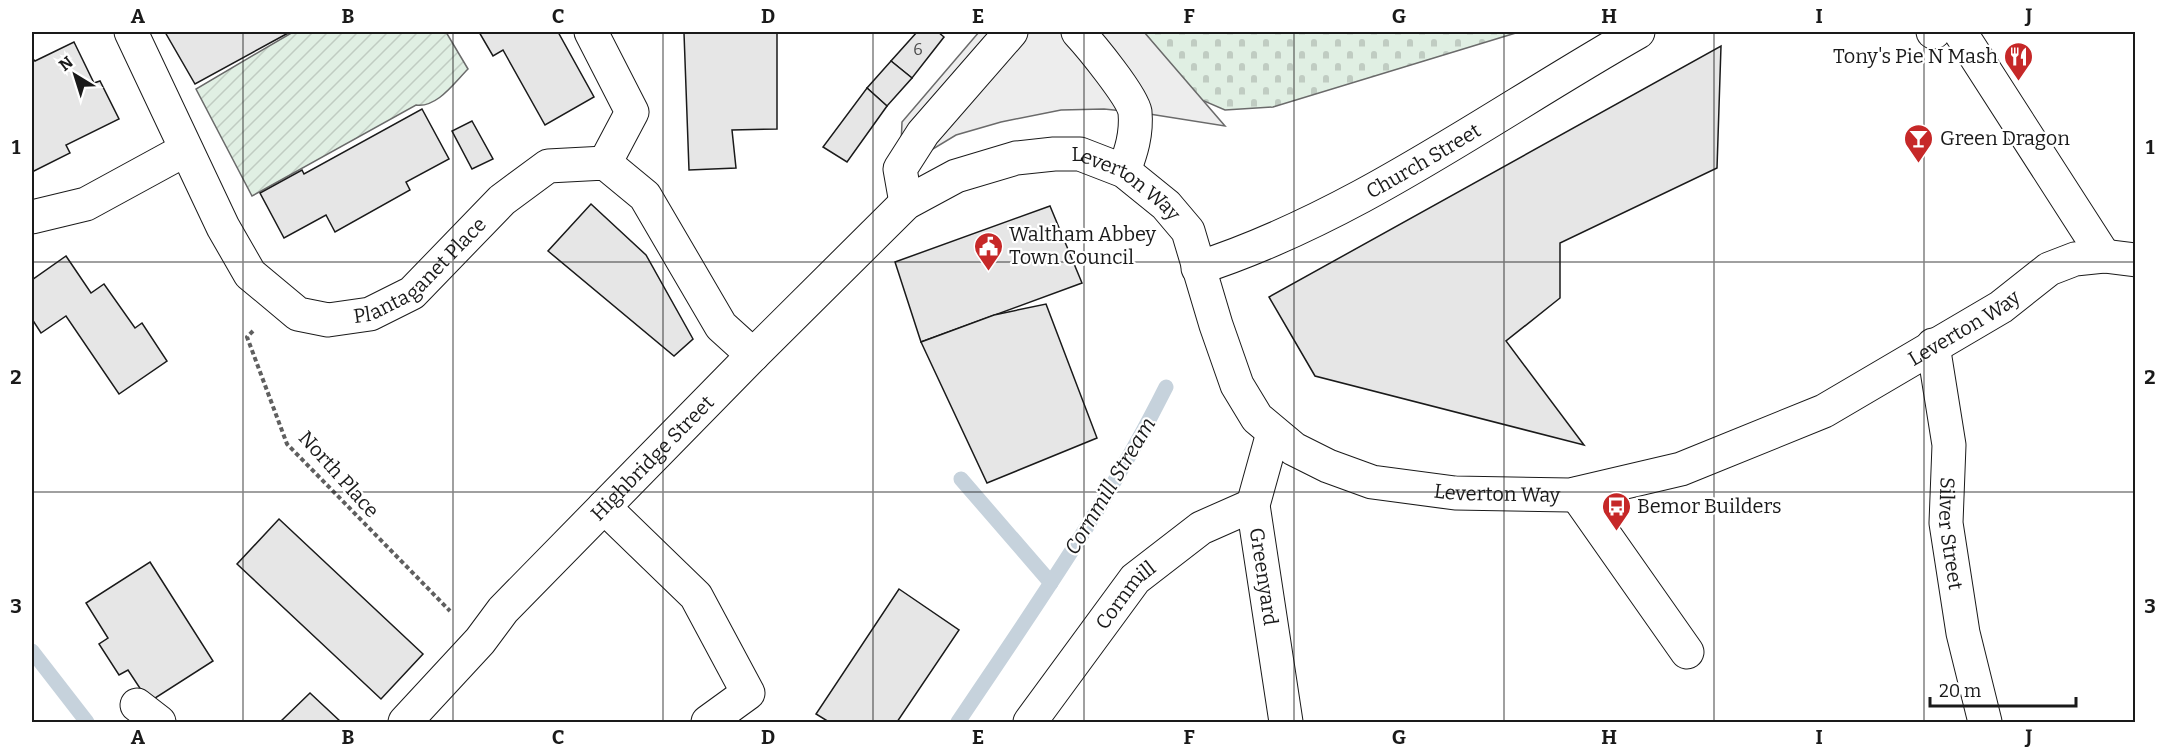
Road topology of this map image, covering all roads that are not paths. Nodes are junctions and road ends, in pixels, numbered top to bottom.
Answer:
1 (131, 32) edge
2 (591, 32) edge
3 (1011, 32) edge
4 (1078, 32) edge
5 (1638, 32) edge
6 (1960, 32) edge
7 (185, 150) junction
8 (604, 163) junction
9 (979, 168) joint
10 (1124, 171) junction
11 (906, 203) junction
12 (32, 217) edge
13 (2120, 258) edge
14 (1198, 268) junction
15 (1933, 345) junction
16 (753, 355) junction
17 (1274, 433) junction
18 (1576, 494) junction
19 (1253, 505) junction
20 (604, 507) junction
21 (1687, 652) dead end
22 (405, 723) edge
23 (708, 723) edge
24 (1030, 723) edge
25 (1286, 723) edge
26 (1985, 723) edge

1 - 7 street, Plantaganet Place
2 - 8 street
3 - 11 street
4 - 10 street
5 - 14 street, Church Street
6 - 13 street
7 - 8 street, Plantaganet Place
7 - 12 street
8 - 16 street
9 - 10 street, Leverton Way
9 - 11 street, Highbridge Street
10 - 14 street, Leverton Way
11 - 16 street, Highbridge Street
13 - 15 street, Leverton Way
14 - 17 street, Leverton Way
15 - 18 street, Leverton Way
15 - 26 street, Silver Street
16 - 20 street, Highbridge Street
17 - 18 street, Leverton Way
17 - 19 street, Greenyard
18 - 21 street
19 - 24 street, Cornmill
19 - 25 street, Greenyard
20 - 22 street, Highbridge Street
20 - 23 street

